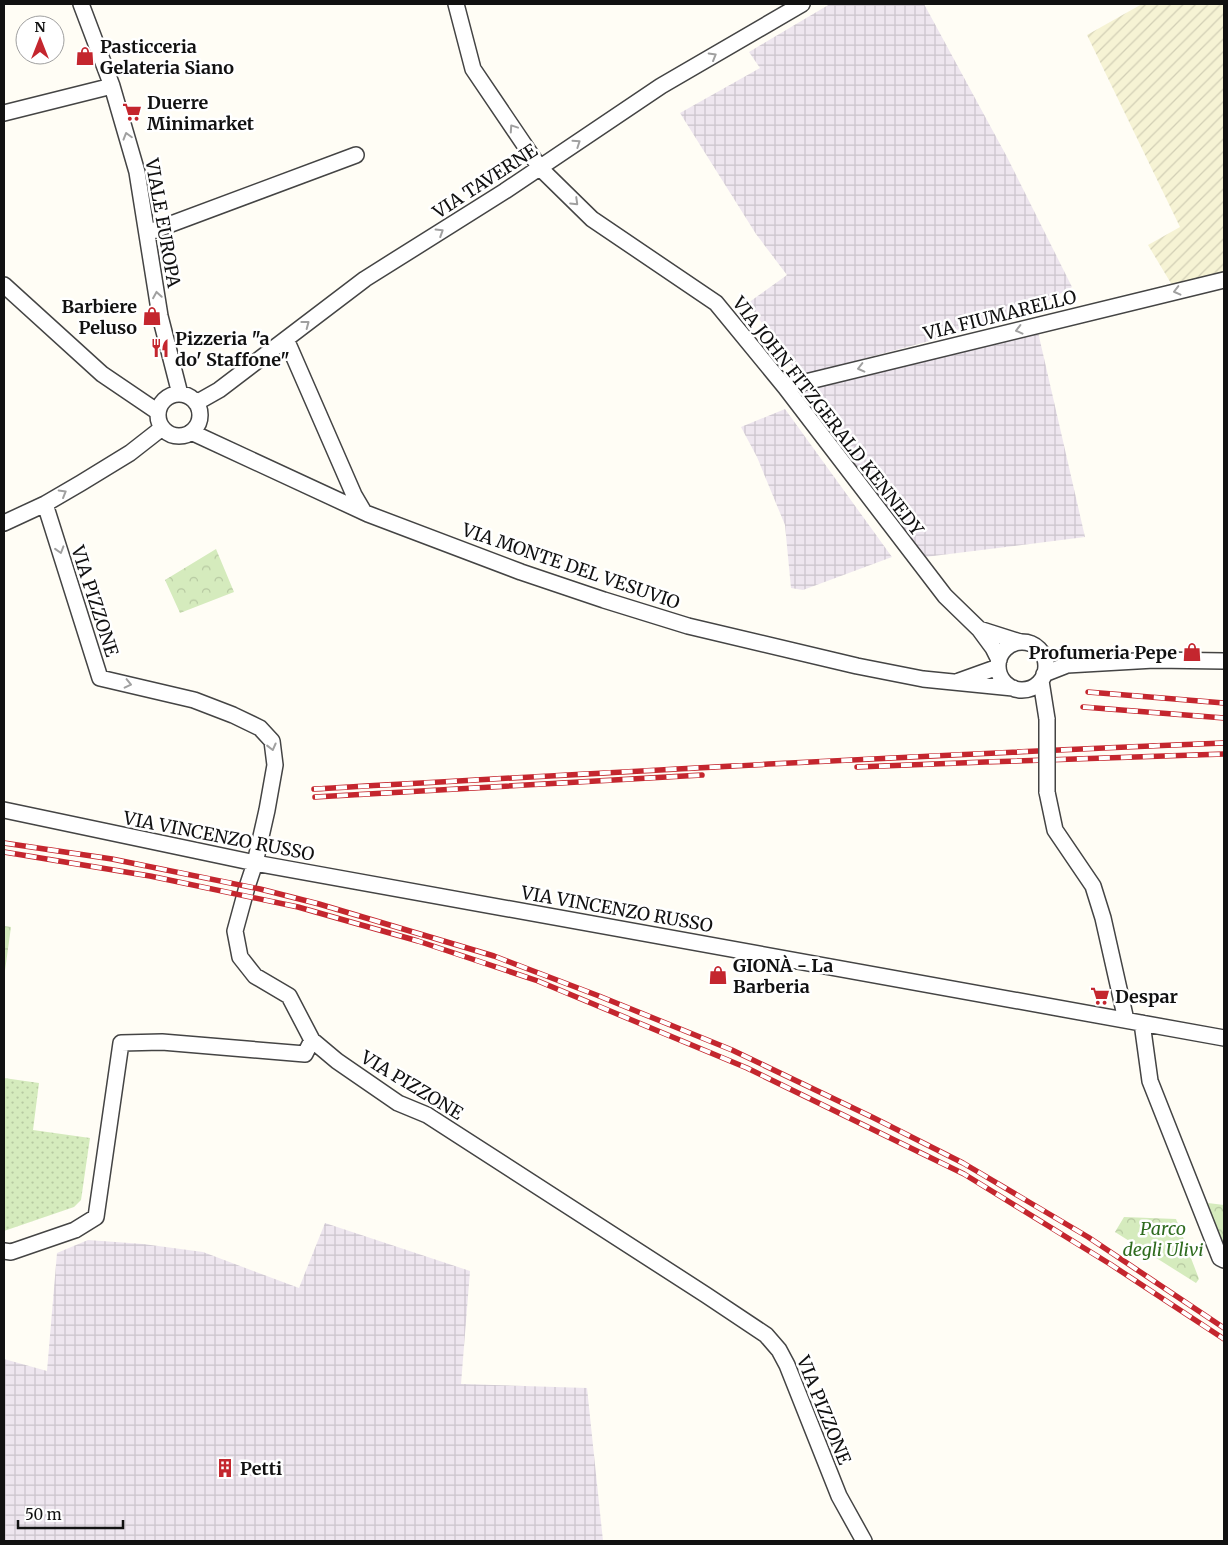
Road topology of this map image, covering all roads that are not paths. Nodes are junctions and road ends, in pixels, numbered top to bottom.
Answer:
1 (81, 4) edge
2 (456, 4) edge
3 (802, 4) edge
4 (112, 86) junction
5 (4, 113) edge
6 (356, 155) dead end
7 (540, 168) junction
8 (147, 233) junction
9 (1224, 280) edge
10 (4, 285) edge
11 (286, 339) junction
12 (786, 387) junction
13 (180, 394) junction
14 (196, 403) junction
15 (158, 412) junction
16 (162, 428) junction
17 (191, 432) junction
18 (46, 504) junction
19 (364, 512) junction
20 (4, 523) edge
21 (979, 629) junction
22 (1020, 642) junction
23 (1041, 652) junction
24 (1224, 661) edge
25 (998, 663) junction
26 (1067, 665) junction
27 (1042, 677) junction
28 (955, 682) junction
29 (1016, 689) junction
30 (1046, 714) junction
31 (4, 810) edge
32 (255, 863) junction
33 (1126, 1020) junction
34 (1142, 1023) junction
35 (1224, 1038) edge
36 (312, 1040) junction
37 (4, 1252) edge
38 (1224, 1260) edge
39 (864, 1541) edge

1 - 4 street, VIALE EUROPA
7 -> 2 street, VIA JOHN FITZGERALD KENNEDY
7 -> 3 street, VIA TAVERNE
4 - 5 street
8 -> 4 street, VIALE EUROPA
6 - 8 street
11 -> 7 street, VIA TAVERNE
7 -> 12 street, VIA JOHN FITZGERALD KENNEDY
13 -> 8 street, VIALE EUROPA
9 -> 12 street, VIA FIUMARELLO
10 - 15 street
11 - 14 street, VIA TAVERNE
11 - 19 street
12 - 21 street, VIA JOHN FITZGERALD KENNEDY
13 - 14 street
13 - 15 street
14 - 17 street
15 - 16 street
16 - 17 street
18 -> 16 street
17 - 19 street, VIA MONTE DEL VESUVIO
18 - 20 street
18 -> 32 street, VIA PIZZONE
19 - 28 street, VIA MONTE DEL VESUVIO
21 - 22 street, VIA JOHN FITZGERALD KENNEDY
21 - 25 street, VIA JOHN FITZGERALD KENNEDY
22 - 23 street, VIA MONTE DEL VESUVIO
22 - 25 street, VIA MONTE DEL VESUVIO
23 - 26 street, VIA MONTE DEL VESUVIO
23 - 27 street
24 - 26 street, VIA MONTE DEL VESUVIO
25 - 28 street, VIA MONTE DEL VESUVIO
25 - 29 street
26 - 27 street, VIA MONTE DEL VESUVIO
27 - 29 street, VIA MONTE DEL VESUVIO
27 - 30 street
28 - 29 street, VIA MONTE DEL VESUVIO
29 - 30 street
30 - 33 street, bridge
31 - 32 street, VIA VINCENZO RUSSO
32 - 33 street, VIA VINCENZO RUSSO
32 - 36 street, VIA PIZZONE
33 - 34 street, VIA VINCENZO RUSSO
34 - 35 street, VIA VINCENZO RUSSO
34 - 38 street
36 - 37 street
36 - 39 street, VIA PIZZONE

